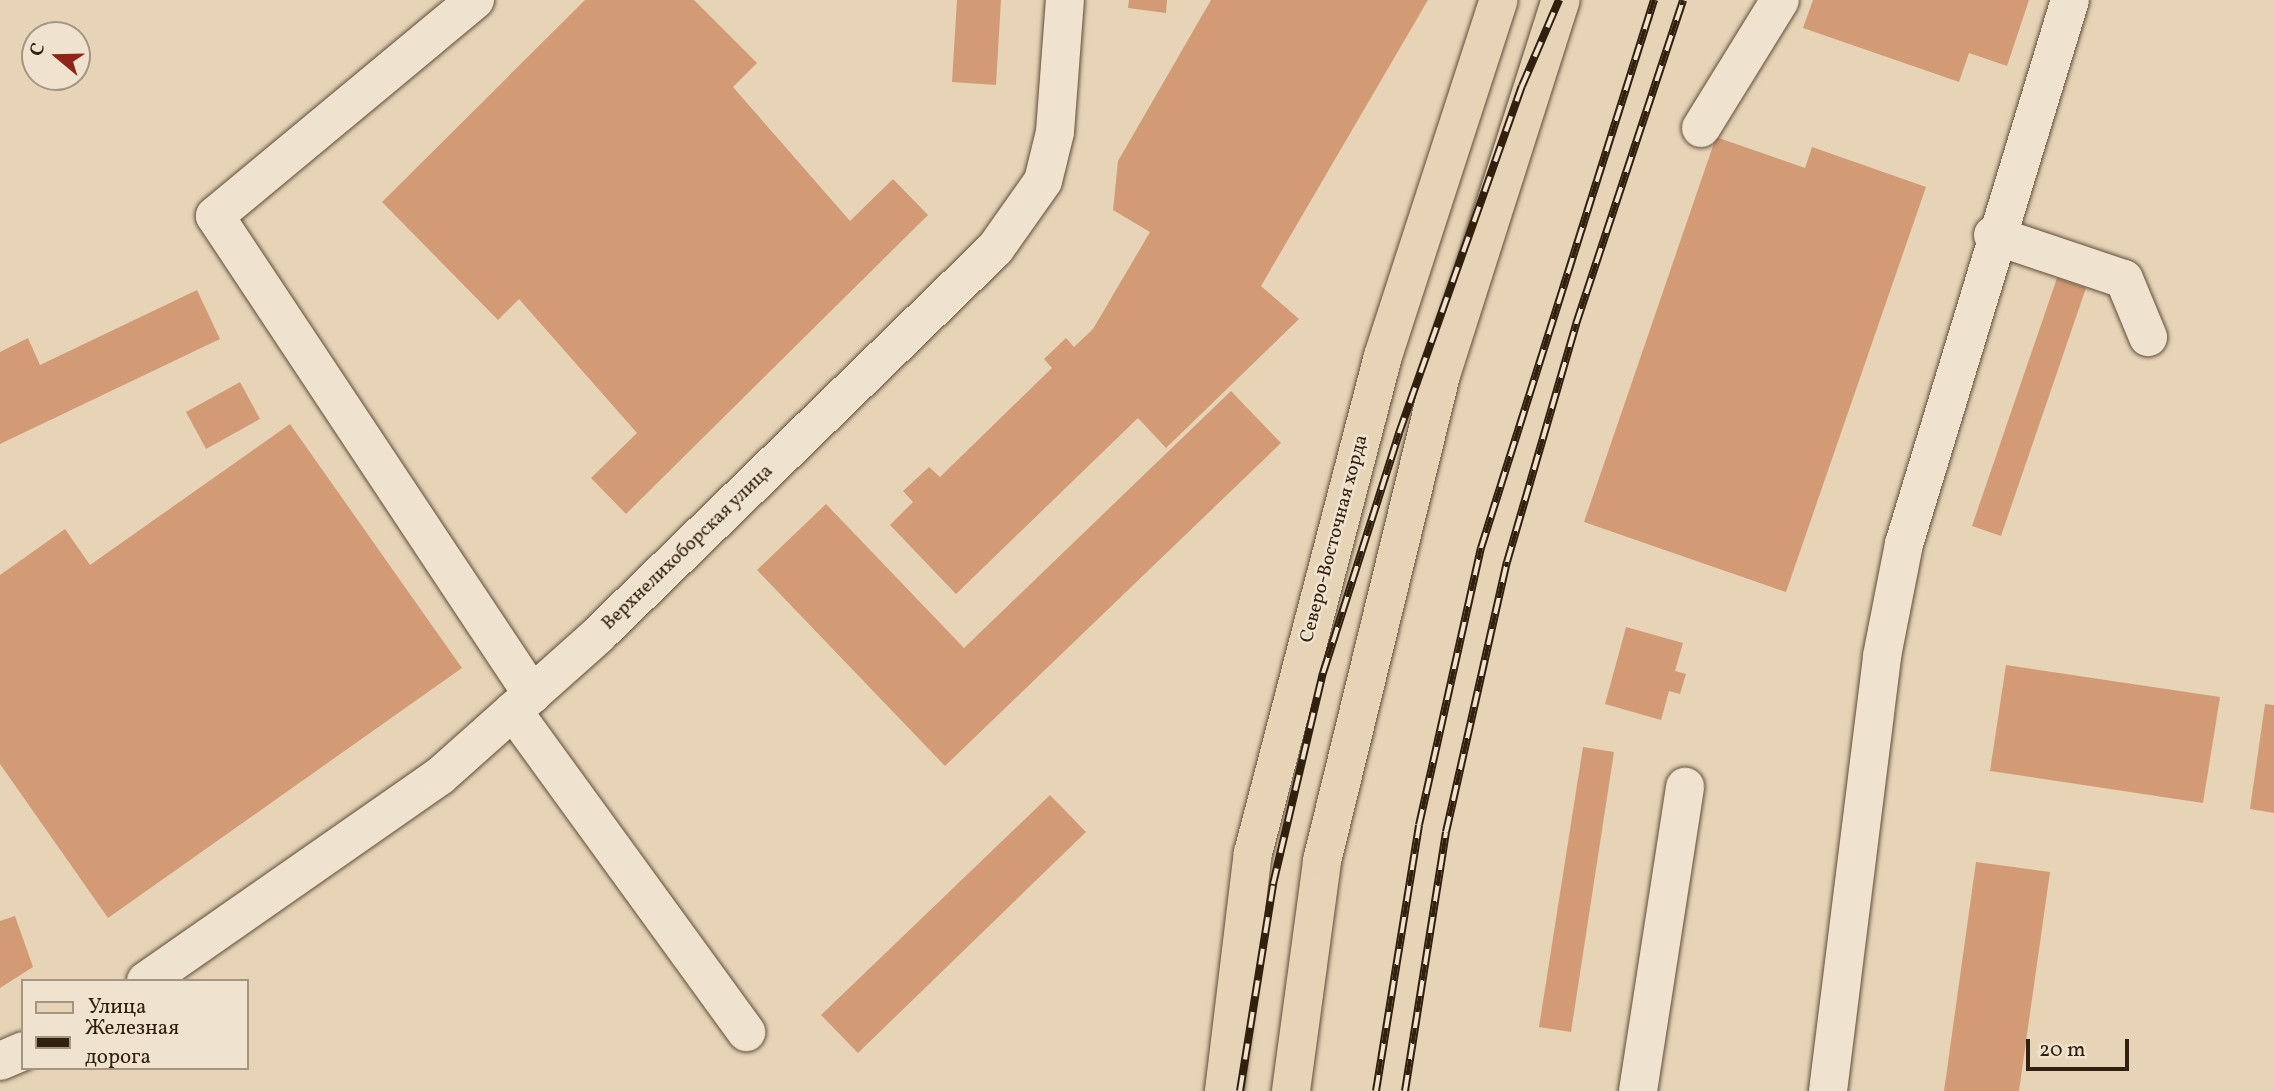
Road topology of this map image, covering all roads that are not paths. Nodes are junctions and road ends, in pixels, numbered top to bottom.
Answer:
1 (475, 0) edge
2 (1065, 0) edge
3 (1499, 0) edge
4 (1560, 0) edge
5 (1780, 0) edge
6 (2070, 0) edge
7 (1701, 128) dead end
8 (1993, 235) junction
9 (2148, 337) dead end
10 (523, 703) junction
11 (1685, 787) dead end
12 (149, 979) edge
13 (746, 1032) dead end
14 (21, 1052) edge
15 (0, 1061) edge
16 (1224, 1091) edge
17 (1290, 1091) edge
18 (1638, 1091) edge
19 (1828, 1091) edge

1 - 10 street
2 - 10 street, Верхнелихоборская улица
3 - 16 main road, Северо-Восточная хорда
4 - 17 main road
5 - 7 street
6 - 8 street
8 - 9 street
8 - 19 street
10 - 12 street, Верхнелихоборская улица
10 - 13 street
11 - 18 street
14 - 15 street

